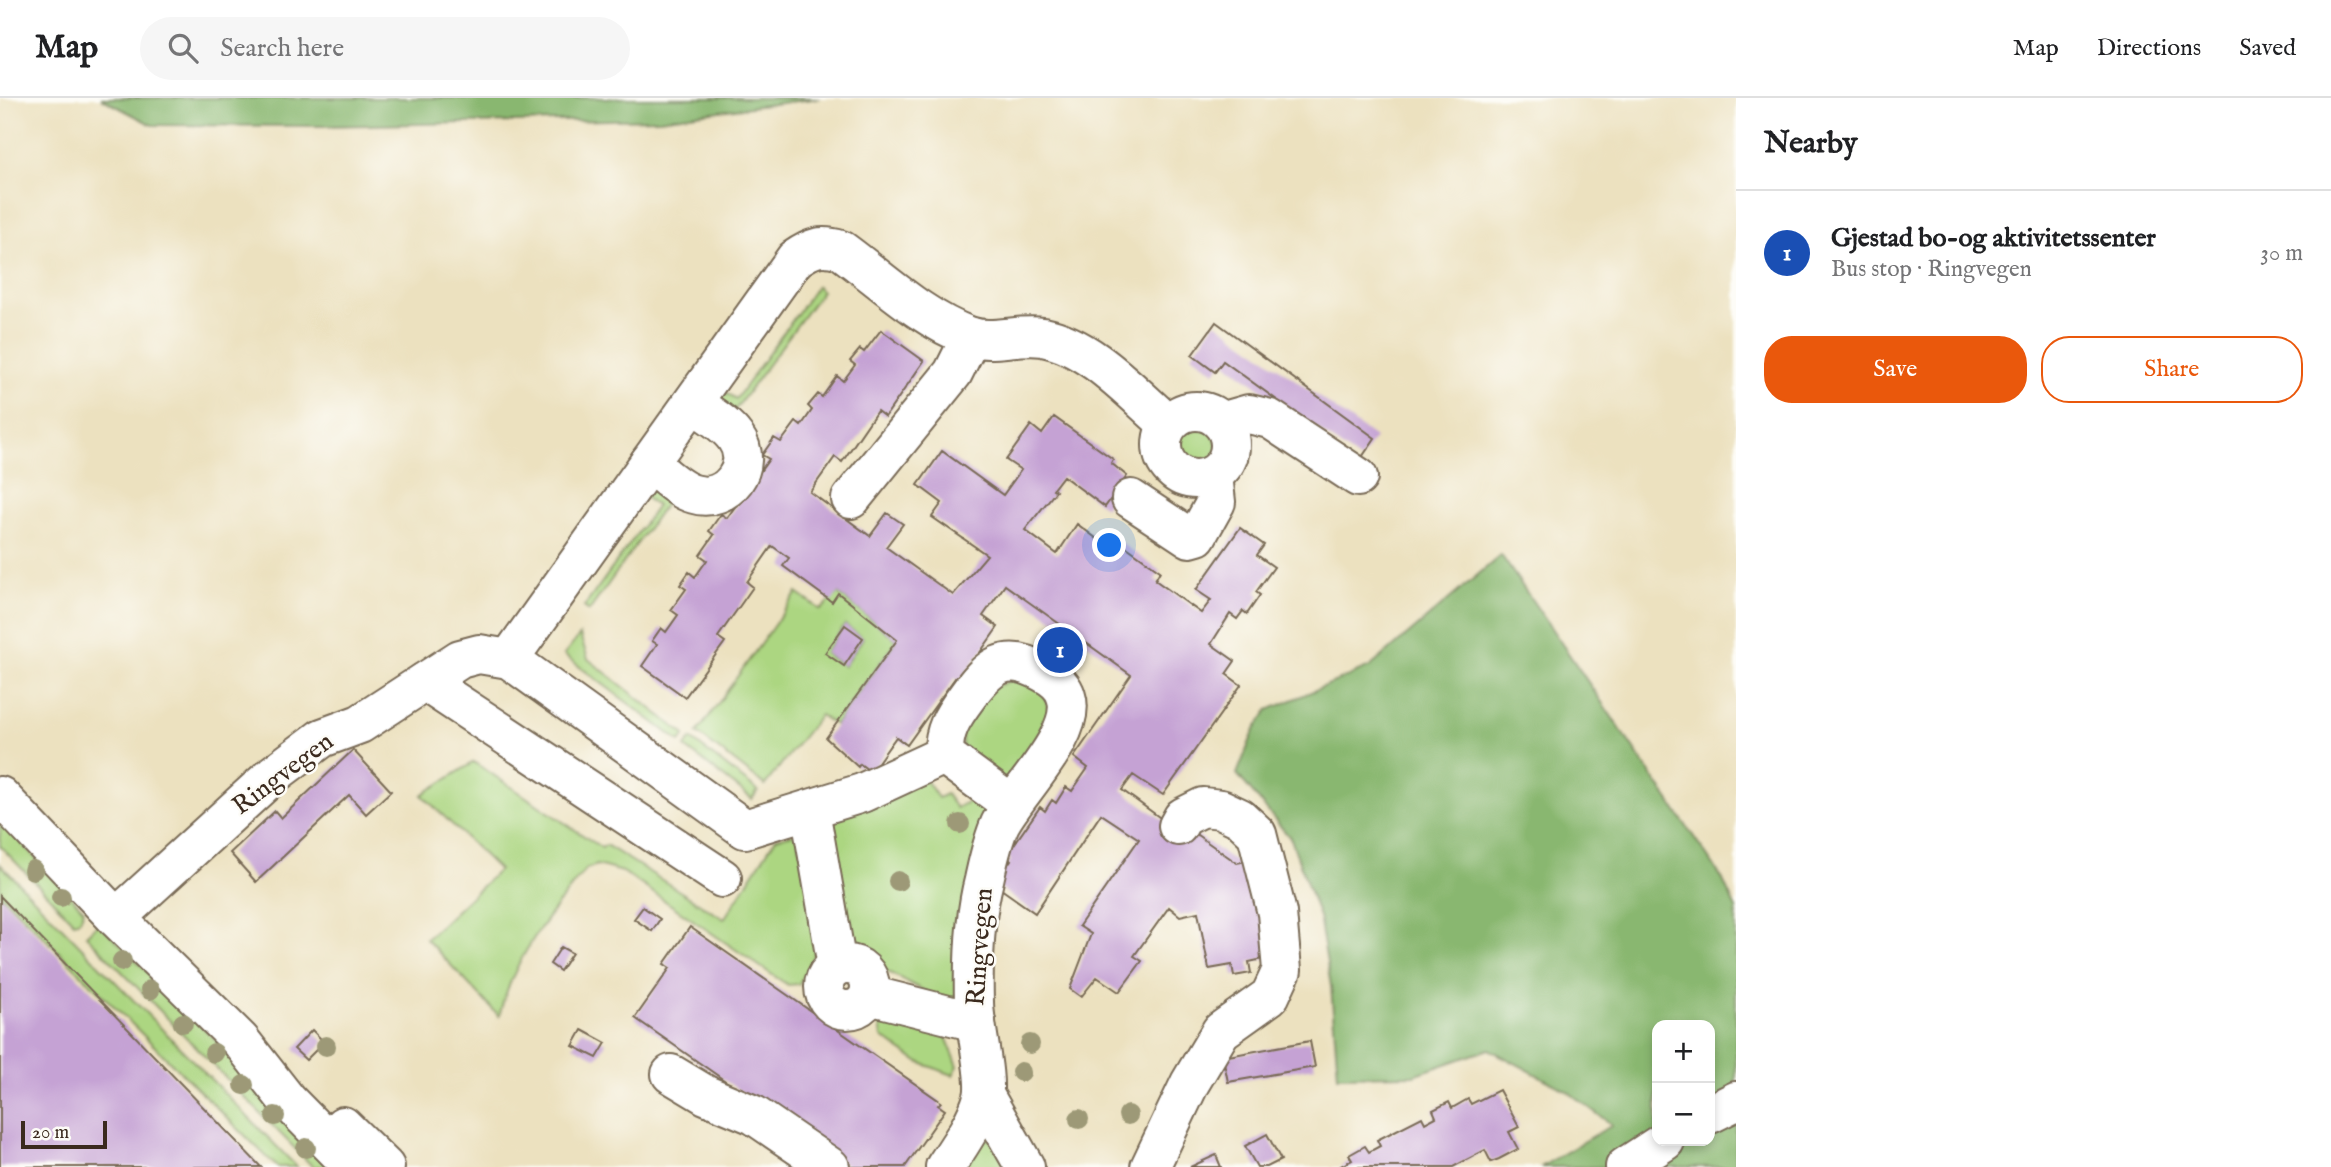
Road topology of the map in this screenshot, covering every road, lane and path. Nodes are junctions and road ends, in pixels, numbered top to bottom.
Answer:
1 (971, 337) junction
2 (693, 402) junction
3 (1221, 422) junction
4 (1168, 424) junction
5 (649, 463) junction
6 (1213, 475) junction
7 (1358, 477) dead end
8 (851, 499) dead end
9 (1131, 499) dead end
10 (509, 659) junction
11 (425, 682) junction
12 (944, 755) junction
13 (0, 796) edge
14 (1012, 805) junction
15 (810, 810) junction
16 (1178, 826) dead end
17 (722, 878) dead end
18 (116, 918) junction
19 (976, 1022) junction
20 (240, 1040) junction
21 (671, 1074) dead end
22 (984, 1095) junction
23 (1736, 1101) edge
24 (1715, 1112) edge
25 (1657, 1146) edge
26 (353, 1167) edge
27 (385, 1167) edge
28 (830, 1167) edge
29 (945, 1167) edge
30 (1024, 1167) edge
31 (1150, 1167) edge
32 (1625, 1167) edge

1 - 2 street
1 - 4 street
1 - 8 street
2 - 5 street
2 - 5 street
3 - 4 street
3 - 6 street
3 - 7 street
4 - 6 street
5 - 10 street
6 - 9 street
10 - 11 street, Ringvegen
10 - 15 street
11 - 17 street
11 - 18 street, Ringvegen
12 - 14 street
12 - 14 street
12 - 15 street
13 - 18 street
14 - 19 street, Ringvegen
15 - 19 street
16 - 31 street
18 - 20 street
19 - 22 street, Ringvegen
20 - 26 street
20 - 27 street
21 - 28 street
22 - 29 street
22 - 30 street, Ringvegen
23 - 24 street
25 - 32 street

